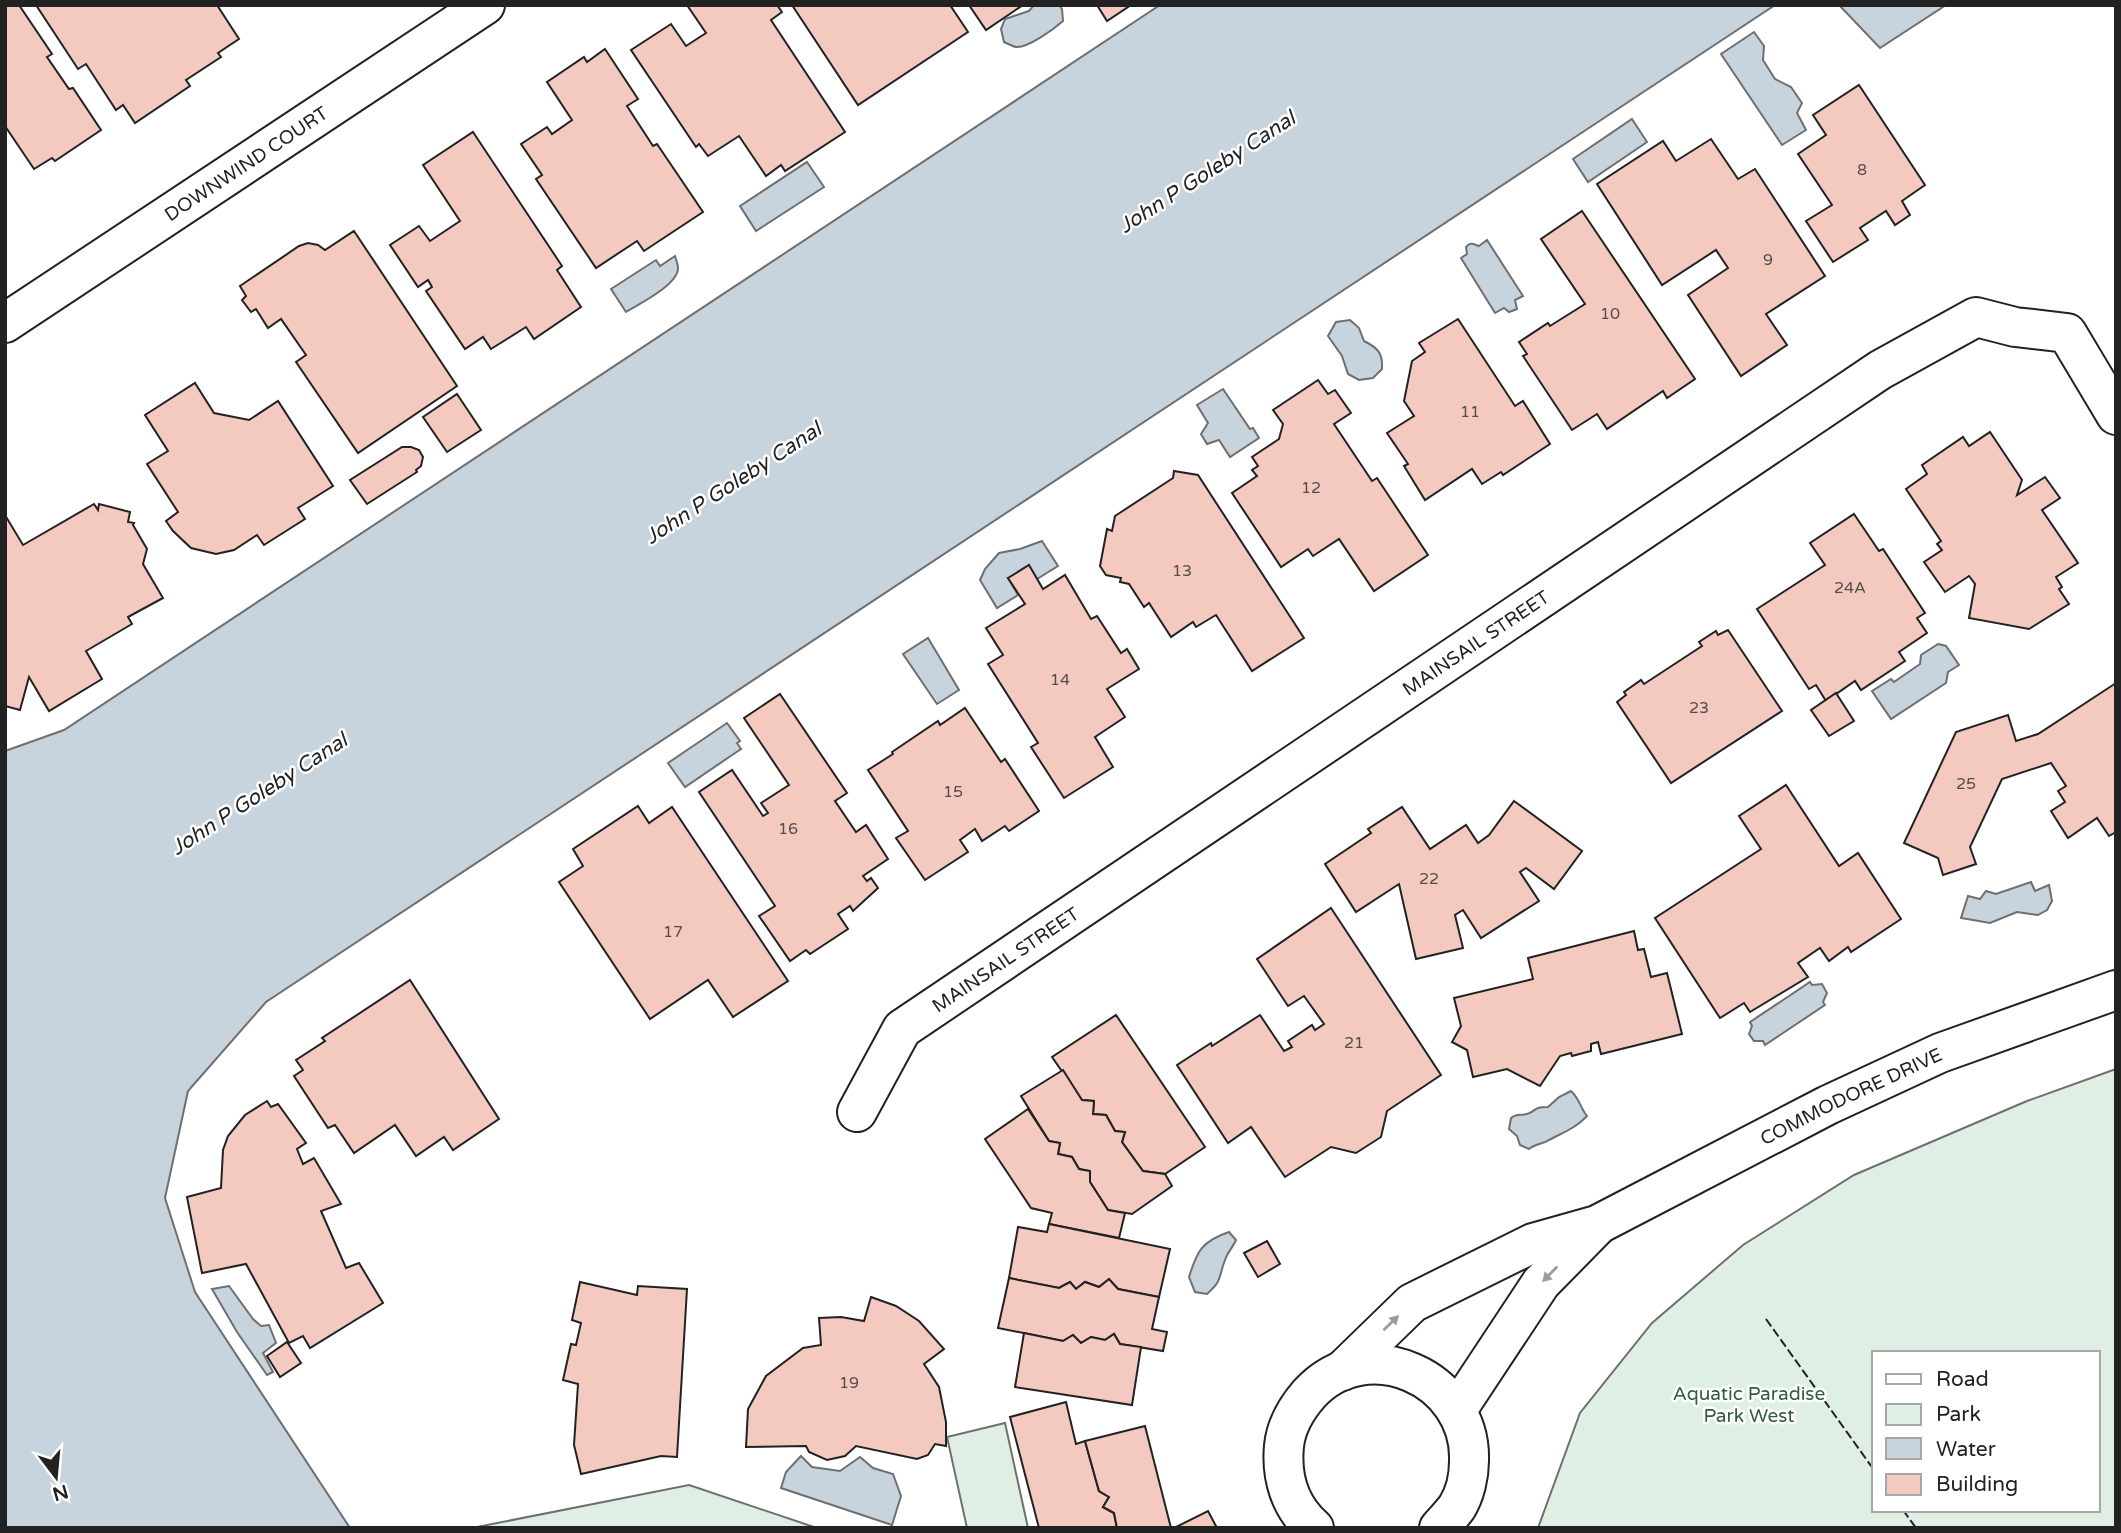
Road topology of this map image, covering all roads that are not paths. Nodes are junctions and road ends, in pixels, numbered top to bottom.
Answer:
1 (485, 5) edge
2 (5, 323) edge
3 (2116, 415) edge
4 (2116, 990) edge
5 (857, 1112) dead end
6 (1597, 1225) junction
7 (1342, 1371) junction
8 (1457, 1410) junction
9 (1314, 1528) edge
10 (1439, 1528) edge

1 - 2 street, DOWNWIND COURT
3 - 5 street, MAINSAIL STREET
4 - 6 street, COMMODORE DRIVE
7 -> 6 street, COMMODORE DRIVE
6 -> 8 street, COMMODORE DRIVE
7 - 8 street
7 - 9 street
8 - 10 street

